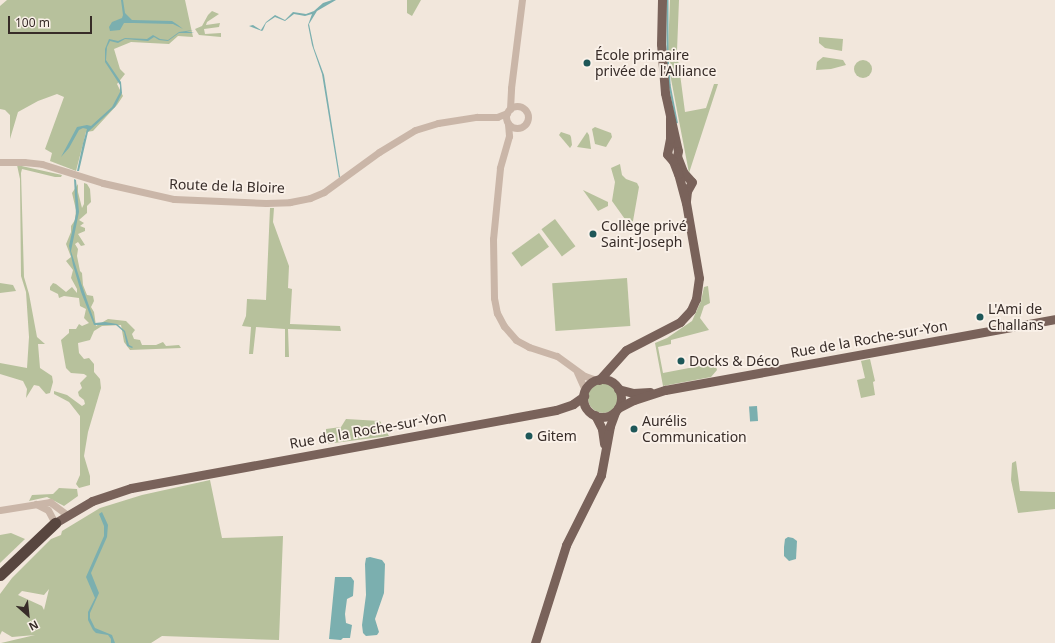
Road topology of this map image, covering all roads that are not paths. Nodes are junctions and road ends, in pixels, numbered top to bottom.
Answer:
1 (522, 0) edge
2 (662, 0) edge
3 (511, 93) junction
4 (521, 108) junction
5 (508, 111) junction
6 (497, 117) junction
7 (670, 118) junction
8 (507, 123) junction
9 (517, 128) junction
10 (509, 136) junction
11 (675, 154) junction
12 (0, 162) edge
13 (1055, 319) edge
14 (616, 361) junction
15 (575, 369) junction
16 (598, 380) junction
17 (617, 387) junction
18 (665, 390) junction
19 (584, 393) junction
20 (556, 410) junction
21 (617, 410) junction
22 (593, 414) junction
23 (605, 453) junction
24 (36, 504) junction
25 (0, 510) edge
26 (66, 515) junction
27 (55, 523) junction
28 (0, 575) edge
29 (535, 643) edge

1 - 3 street
2 - 7 main road
3 - 4 street
3 - 5 street
4 - 5 street
4 - 9 street
5 - 6 street, Route de la Bloire
5 - 8 street
6 - 8 street
6 - 12 street, Route de la Bloire
7 - 11 main road
7 - 11 main road
8 - 9 street
8 - 10 street
9 - 10 street
10 - 15 street
11 - 14 main road
13 - 18 main road, Rue de la Roche-sur-Yon
14 - 16 main road
14 - 17 main road
15 - 16 street
15 - 19 street
16 - 17 main road
16 - 19 main road
17 - 18 main road, Rue de la Roche-sur-Yon
17 - 21 main road
18 - 21 main road, Rue de la Roche-sur-Yon
19 - 20 main road, Rue de la Roche-sur-Yon
19 - 22 main road
20 - 22 main road, Rue de la Roche-sur-Yon
20 - 26 main road, Rue de la Roche-sur-Yon
21 - 22 main road
21 - 23 main road
22 - 23 main road
23 - 29 main road
24 - 25 street
24 - 26 street
24 - 27 street
26 - 27 main road, Rue de la Roche-sur-Yon
27 - 28 highway

